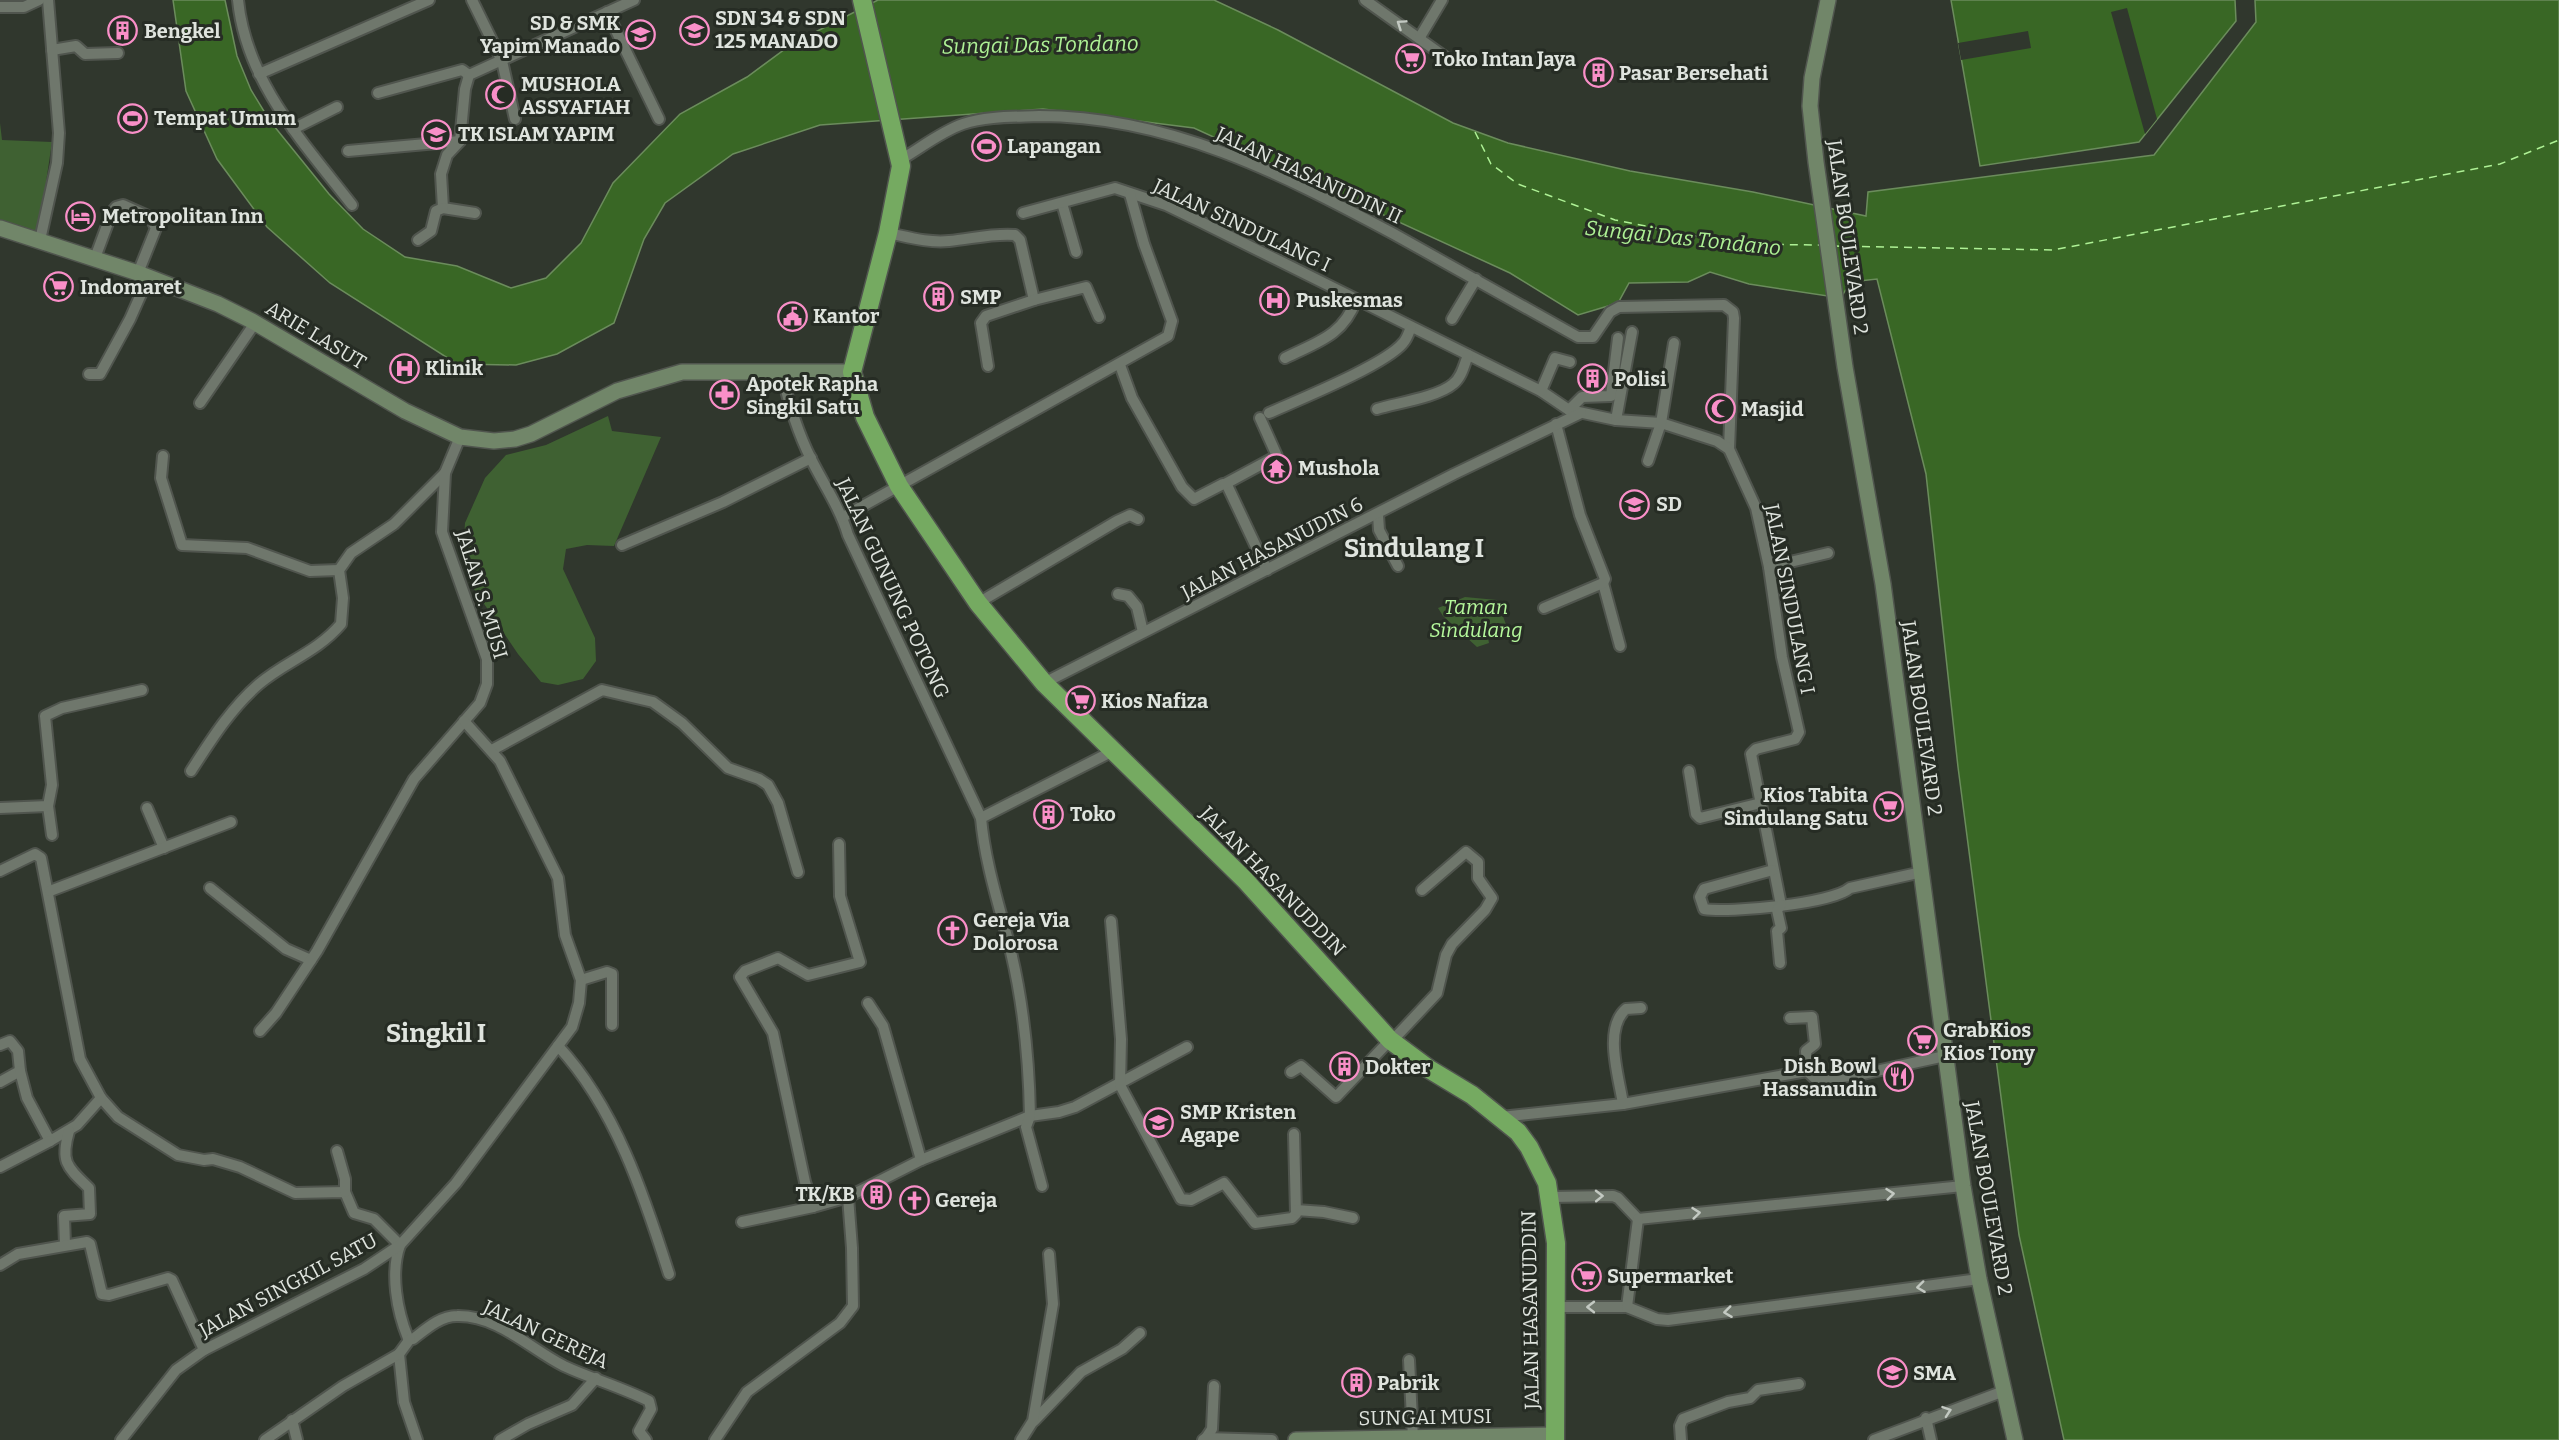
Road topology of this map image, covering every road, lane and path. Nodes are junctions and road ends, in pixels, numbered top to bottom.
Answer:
1 (39, 0) edge
2 (48, 0) edge
3 (238, 0) edge
4 (429, 0) edge
5 (472, 0) edge
6 (634, 0) edge
7 (862, 0) edge
8 (1365, 0) edge
9 (1442, 0) edge
10 (1828, 0) edge
11 (0, 6) edge
12 (607, 12) junction
13 (1420, 37) junction
14 (52, 50) junction
15 (118, 53) dead end
16 (1441, 54) dead end
17 (502, 61) junction
18 (259, 74) junction
19 (469, 75) junction
20 (378, 93) dead end
21 (337, 107) dead end
22 (515, 119) dead end
23 (659, 119) dead end
24 (293, 129) junction
25 (460, 141) junction
26 (348, 151) dead end
27 (900, 160) junction
28 (1130, 194) junction
29 (1062, 203) junction
30 (352, 205) dead end
31 (443, 208) junction
32 (475, 213) dead end
33 (1023, 213) dead end
34 (0, 228) edge
35 (888, 232) junction
36 (40, 240) junction
37 (418, 240) dead end
38 (1076, 252) dead end
39 (95, 258) junction
40 (143, 274) junction
41 (1476, 279) junction
42 (1034, 300) junction
43 (1356, 300) junction
44 (1099, 316) dead end
45 (1452, 319) dead end
46 (255, 323) junction
47 (1411, 327) junction
48 (1632, 332) dead end
49 (1618, 338) dead end
50 (1674, 343) dead end
51 (1468, 355) junction
52 (1285, 358) dead end
53 (1570, 362) dead end
54 (1120, 365) junction
55 (988, 366) dead end
56 (781, 370) junction
57 (852, 372) junction
58 (89, 374) dead end
59 (1541, 391) junction
60 (200, 402) dead end
61 (1377, 409) dead end
62 (1569, 410) junction
63 (1581, 413) junction
64 (1616, 420) junction
65 (1661, 423) junction
66 (1556, 424) junction
67 (460, 437) junction
68 (1729, 449) junction
69 (163, 456) dead end
70 (811, 458) junction
71 (1648, 461) dead end
72 (445, 473) junction
73 (1225, 484) junction
74 (899, 486) junction
75 (1378, 515) junction
76 (843, 518) junction
77 (1138, 519) dead end
78 (621, 545) dead end
79 (1828, 553) dead end
80 (1398, 566) dead end
81 (1769, 567) junction
82 (339, 570) junction
83 (1267, 570) junction
84 (1603, 583) junction
85 (1118, 594) dead end
86 (978, 603) junction
87 (1544, 608) dead end
88 (1143, 632) junction
89 (1620, 646) dead end
90 (1044, 683) junction
91 (142, 690) dead end
92 (464, 721) junction
93 (492, 750) junction
94 (1113, 751) junction
95 (191, 771) dead end
96 (1689, 771) dead end
97 (1761, 803) junction
98 (48, 806) junction
99 (0, 808) edge
100 (147, 808) dead end
101 (981, 818) junction
102 (231, 822) dead end
103 (52, 835) dead end
104 (839, 844) dead end
105 (164, 848) junction
106 (1773, 870) junction
107 (0, 871) edge
108 (798, 872) dead end
109 (1922, 872) junction
110 (210, 888) dead end
111 (1422, 890) dead end
112 (50, 891) junction
113 (1784, 905) junction
114 (1112, 921) dead end
115 (311, 960) junction
116 (1780, 963) dead end
117 (581, 980) junction
118 (868, 1003) dead end
119 (1641, 1008) dead end
120 (1790, 1018) dead end
121 (612, 1024) dead end
122 (261, 1031) dead end
123 (1391, 1040) junction
124 (0, 1045) edge
125 (558, 1046) junction
126 (1187, 1047) dead end
127 (1945, 1056) junction
128 (20, 1071) junction
129 (1807, 1071) junction
130 (1291, 1072) dead end
131 (0, 1082) edge
132 (1120, 1085) junction
133 (101, 1098) junction
134 (1623, 1104) junction
135 (1030, 1116) junction
136 (1501, 1117) junction
137 (69, 1131) junction
138 (1294, 1134) dead end
139 (50, 1141) junction
140 (337, 1151) dead end
141 (921, 1160) junction
142 (0, 1167) edge
143 (1041, 1186) dead end
144 (1963, 1186) junction
145 (345, 1192) junction
146 (848, 1197) junction
147 (1551, 1197) junction
148 (813, 1207) junction
149 (1296, 1210) junction
150 (1353, 1218) dead end
151 (1638, 1219) junction
152 (742, 1222) dead end
153 (65, 1245) junction
154 (400, 1245) junction
155 (1049, 1254) dead end
156 (0, 1265) edge
157 (669, 1274) dead end
158 (1979, 1279) junction
159 (1554, 1307) junction
160 (1627, 1307) junction
161 (1140, 1333) dead end
162 (410, 1339) junction
163 (204, 1350) junction
164 (399, 1354) junction
165 (1409, 1360) dead end
166 (596, 1378) junction
167 (1798, 1384) dead end
168 (1214, 1386) dead end
169 (2004, 1390) junction
170 (1926, 1418) junction
171 (292, 1420) junction
172 (1033, 1422) junction
173 (1413, 1438) junction
174 (1555, 1438) edge
175 (1205, 1439) edge
176 (1388, 1439) edge
177 (121, 1440) edge
178 (265, 1440) edge
179 (297, 1440) edge
180 (417, 1440) edge
181 (500, 1440) edge
182 (646, 1440) edge
183 (715, 1440) edge
184 (1021, 1440) edge
185 (1272, 1440) edge
186 (1296, 1440) edge
187 (1681, 1440) edge
188 (1874, 1440) edge
189 (1931, 1440) edge
190 (2015, 1440) edge

1 - 11 street
2 - 14 street
3 - 18 street
4 - 18 street
5 - 17 street
6 - 12 street
7 - 27 highway
13 -> 8 street
9 - 13 street
10 - 109 main road, JALAN BOULEVARD 2
12 - 17 street
12 - 23 street
13 - 16 street
14 - 15 street
14 - 36 street
17 - 19 street
17 - 22 street
18 - 24 street
19 - 20 street
19 - 25 street
21 - 24 street
24 - 30 street
25 - 26 street
25 - 31 street
27 - 35 highway
27 - 41 street, JALAN HASANUDIN II
28 - 29 street, JALAN SINDULANG I
28 - 43 street, JALAN SINDULANG I
28 - 54 street
29 - 33 street, JALAN SINDULANG I
29 - 38 street
31 - 32 street
31 - 37 street
34 - 36 main road, ARIE LASUT
35 - 42 street
35 - 57 highway
36 - 39 main road, ARIE LASUT
39 - 40 main road, ARIE LASUT
39 - 40 street
40 - 46 main road, ARIE LASUT
40 - 58 street
41 - 45 street
41 - 68 street, JALAN HASANUDIN II
42 - 44 street
42 - 55 street
43 - 47 street, JALAN SINDULANG I
43 - 52 street
46 - 60 street
46 - 67 main road, ARIE LASUT
47 - 51 street, JALAN SINDULANG I
47 - 73 street
48 - 64 street
49 - 62 street
50 - 65 street
51 - 59 street, JALAN SINDULANG I
51 - 61 street
53 - 59 street
54 - 73 street
54 - 74 street
56 - 57 main road, ARIE LASUT
56 - 67 main road, ARIE LASUT
56 - 70 street, JALAN GUNUNG POTONG
57 - 74 highway, JALAN HASANUDDIN
59 - 62 street, JALAN SINDULANG I
62 - 63 street, JALAN SINDULANG I
63 - 64 street, JALAN SINDULANG I
63 - 66 street, JALAN HASANUDIN 6
64 - 65 street, JALAN SINDULANG I
65 - 68 street, JALAN SINDULANG I
65 - 71 street
66 - 75 street, JALAN HASANUDIN 6
66 - 84 street
67 - 72 street, JALAN S. MUSI
68 - 81 street, JALAN SINDULANG I
69 - 82 street
70 - 76 street, JALAN GUNUNG POTONG
70 - 78 street
72 - 82 street
72 - 92 street, JALAN S. MUSI
73 - 83 street
74 - 76 street
74 - 86 highway, JALAN HASANUDDIN
75 - 80 street
75 - 83 street, JALAN HASANUDIN 6
76 - 101 street, JALAN GUNUNG POTONG
77 - 86 street
79 - 81 street
81 - 97 street, JALAN SINDULANG I
82 - 95 street
83 - 88 street, JALAN HASANUDIN 6
84 - 87 street
84 - 89 street
85 - 88 street
86 - 90 highway, JALAN HASANUDDIN
88 - 90 street, JALAN HASANUDIN 6
90 - 94 highway, JALAN HASANUDDIN
91 - 98 street
92 - 93 street
92 - 115 street, JALAN S. MUSI
93 - 108 street
93 - 117 street
94 - 101 street
94 - 123 highway, JALAN HASANUDDIN
96 - 97 street
97 - 106 street, JALAN SINDULANG I
98 - 99 street
98 - 103 street
100 - 105 street
101 - 135 street, JALAN GUNUNG POTONG
102 - 105 street
104 - 148 street
105 - 112 street
106 - 113 street, JALAN SINDULANG I
106 - 113 street
107 - 112 street
109 - 113 street
109 - 127 main road, JALAN BOULEVARD 2
110 - 115 street
111 - 123 street
112 - 133 street
113 - 116 street, JALAN SINDULANG I
114 - 132 street
115 - 122 street, JALAN S. MUSI
117 - 121 street
117 - 125 street, JALAN SINGKIL SATU
118 - 141 street
119 - 134 street
120 - 129 street
123 - 130 street
123 - 136 highway, JALAN HASANUDDIN
124 - 128 street
125 - 154 street, JALAN SINGKIL SATU
125 - 157 street
126 - 132 street
127 - 129 street
127 - 144 main road, JALAN BOULEVARD 2
128 - 131 street
128 - 139 street
129 - 134 street
132 - 135 street
132 - 149 street
133 - 137 street
133 - 145 street
134 - 136 street
135 - 141 street
135 - 143 street, JALAN GUNUNG POTONG
136 - 147 highway, JALAN HASANUDDIN
137 - 139 street
137 - 153 street
138 - 149 street
139 - 142 street
140 - 145 street
141 - 146 street
151 -> 144 street
144 - 158 main road, JALAN BOULEVARD 2
145 - 154 street
146 - 148 street
146 - 183 street
147 -> 151 street
147 - 159 highway, JALAN HASANUDDIN
148 - 152 street
149 - 150 street
151 - 160 street
153 - 156 street
153 - 163 street
154 - 162 street
154 - 163 street, JALAN SINGKIL SATU
155 - 172 street
158 -> 160 street
158 - 169 main road, JALAN BOULEVARD 2
160 -> 159 street
159 - 174 highway, JALAN HASANUDDIN
161 - 172 street
162 - 164 street
162 - 166 street, JALAN GEREJA
163 - 177 street, JALAN SINGKIL SATU
164 - 171 street
164 - 180 street
165 - 173 street
166 - 181 street
166 - 182 street, JALAN GEREJA
167 - 187 street
168 - 175 street
170 -> 169 street
169 - 190 main road, JALAN BOULEVARD 2
170 - 188 street
170 - 189 street
171 - 178 street
171 - 179 street
172 - 184 street
173 - 174 main road, SUNGAI MUSI
173 - 176 main road, SUNGAI MUSI
175 - 185 street
176 - 186 main road, SUNGAI MUSI

